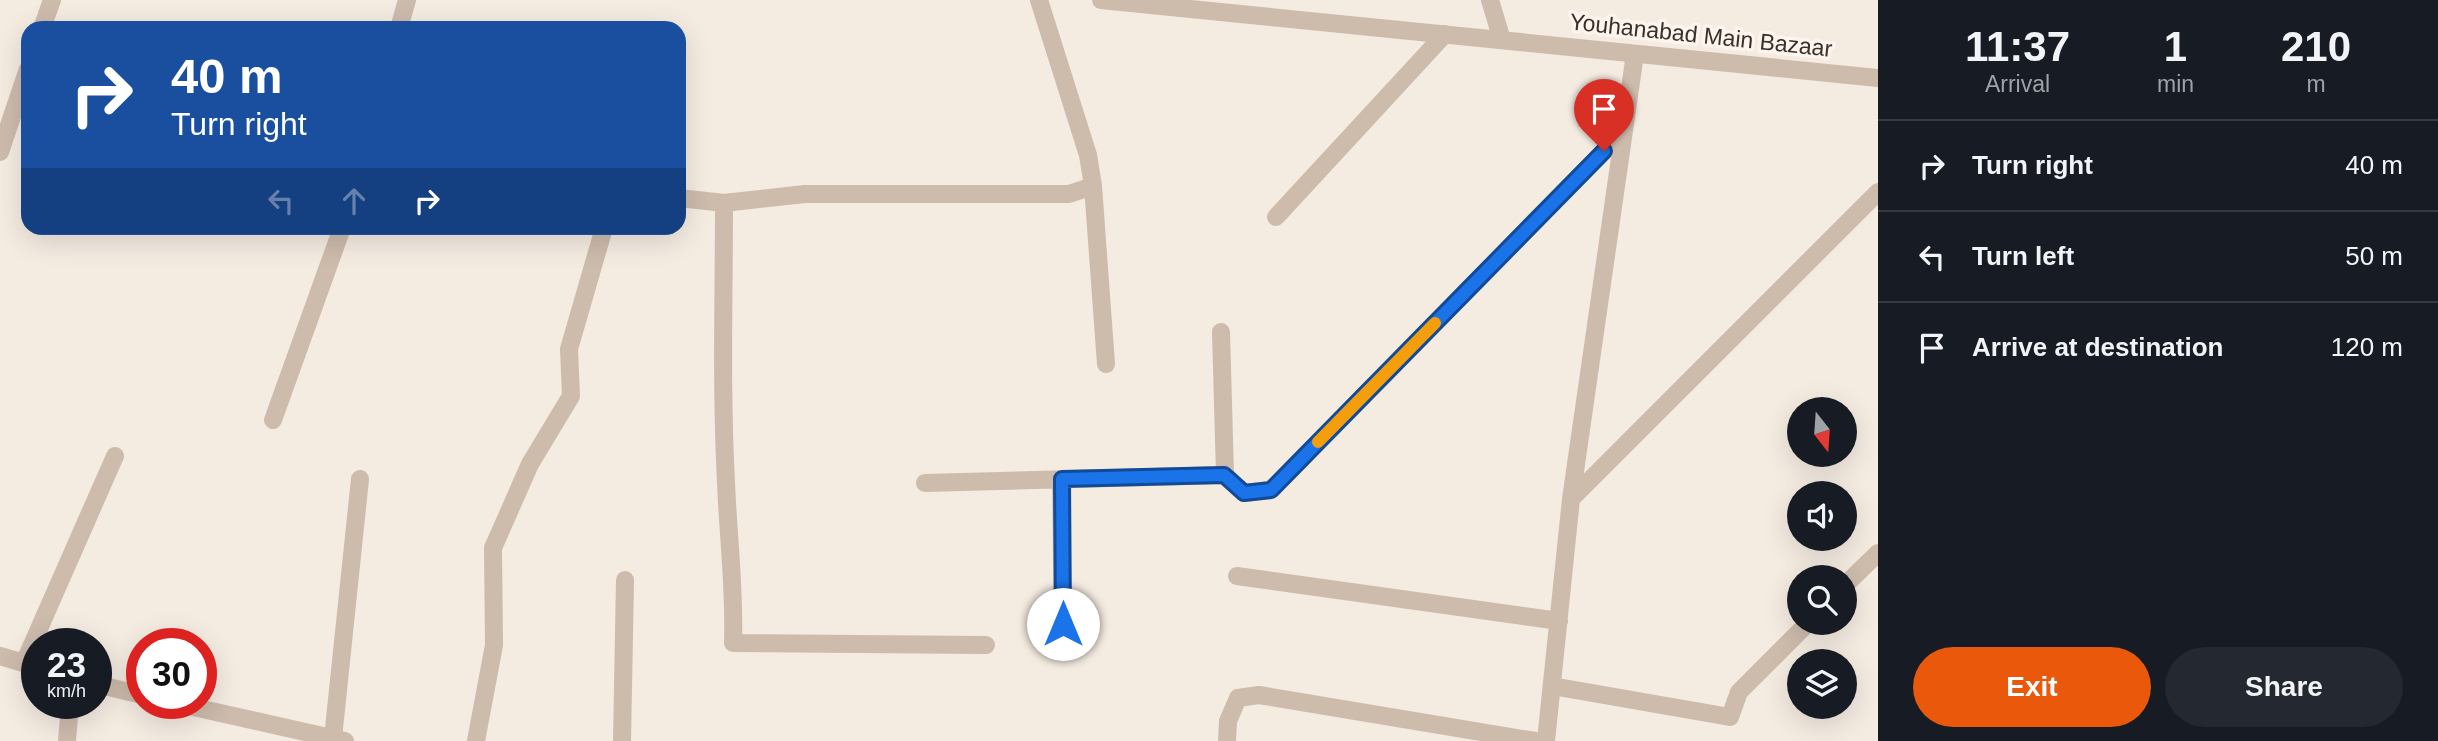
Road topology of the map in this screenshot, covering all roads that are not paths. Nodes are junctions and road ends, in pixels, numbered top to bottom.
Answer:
1 (51, 0) edge
2 (407, 0) edge
3 (1039, 0) edge
4 (1101, 0) edge
5 (1490, 0) edge
6 (1140, 2) edge
7 (44, 21) edge
8 (401, 21) edge
9 (1445, 34) junction
10 (1502, 40) junction
11 (1635, 54) junction
12 (1878, 78) edge
13 (21, 83) edge
14 (7, 111) edge
15 (1624, 131) junction
16 (0, 152) edge
17 (1093, 186) junction
18 (1878, 192) edge
19 (686, 199) edge
20 (724, 203) junction
21 (1276, 217) dead end
22 (339, 235) edge
23 (602, 235) edge
24 (1221, 331) dead end
25 (1106, 364) dead end
26 (273, 420) dead end
27 (115, 456) dead end
28 (1224, 475) junction
29 (360, 479) dead end
30 (1062, 479) junction
31 (925, 483) dead end
32 (1571, 499) junction
33 (1878, 553) edge
34 (1857, 573) edge
35 (1237, 576) dead end
36 (625, 580) dead end
37 (1559, 621) junction
38 (45, 628) edge
39 (1796, 635) edge
40 (986, 645) dead end
41 (1063, 648) dead end
42 (0, 656) edge
43 (21, 662) edge
44 (1552, 686) junction
45 (217, 714) edge
46 (69, 719) edge
47 (306, 737) edge
48 (339, 740) edge
49 (67, 741) edge
50 (476, 741) edge
51 (622, 741) edge
52 (1227, 741) edge
53 (1535, 741) edge
54 (1546, 741) edge

1 - 7 street
2 - 8 street
3 - 17 street
4 - 6 street, Youhanabad Main Bazaar
5 - 10 street
6 - 9 street, Youhanabad Main Bazaar
9 - 10 street, Youhanabad Main Bazaar
9 - 21 street
10 - 11 street, Youhanabad Main Bazaar
11 - 12 street, Youhanabad Main Bazaar
11 - 15 street
13 - 14 street
14 - 16 street
15 - 28 street
15 - 32 street
17 - 20 street
17 - 25 street
18 - 32 street
19 - 20 street
20 - 40 street
22 - 26 street
23 - 50 street
24 - 28 street
27 - 38 street
28 - 30 street
29 - 48 street
30 - 31 street
30 - 41 street
32 - 37 street
33 - 34 street
35 - 37 street
36 - 51 street
37 - 44 street
39 - 44 street
42 - 43 street
44 - 54 street
45 - 47 street
46 - 49 street
47 - 48 street
52 - 53 street

